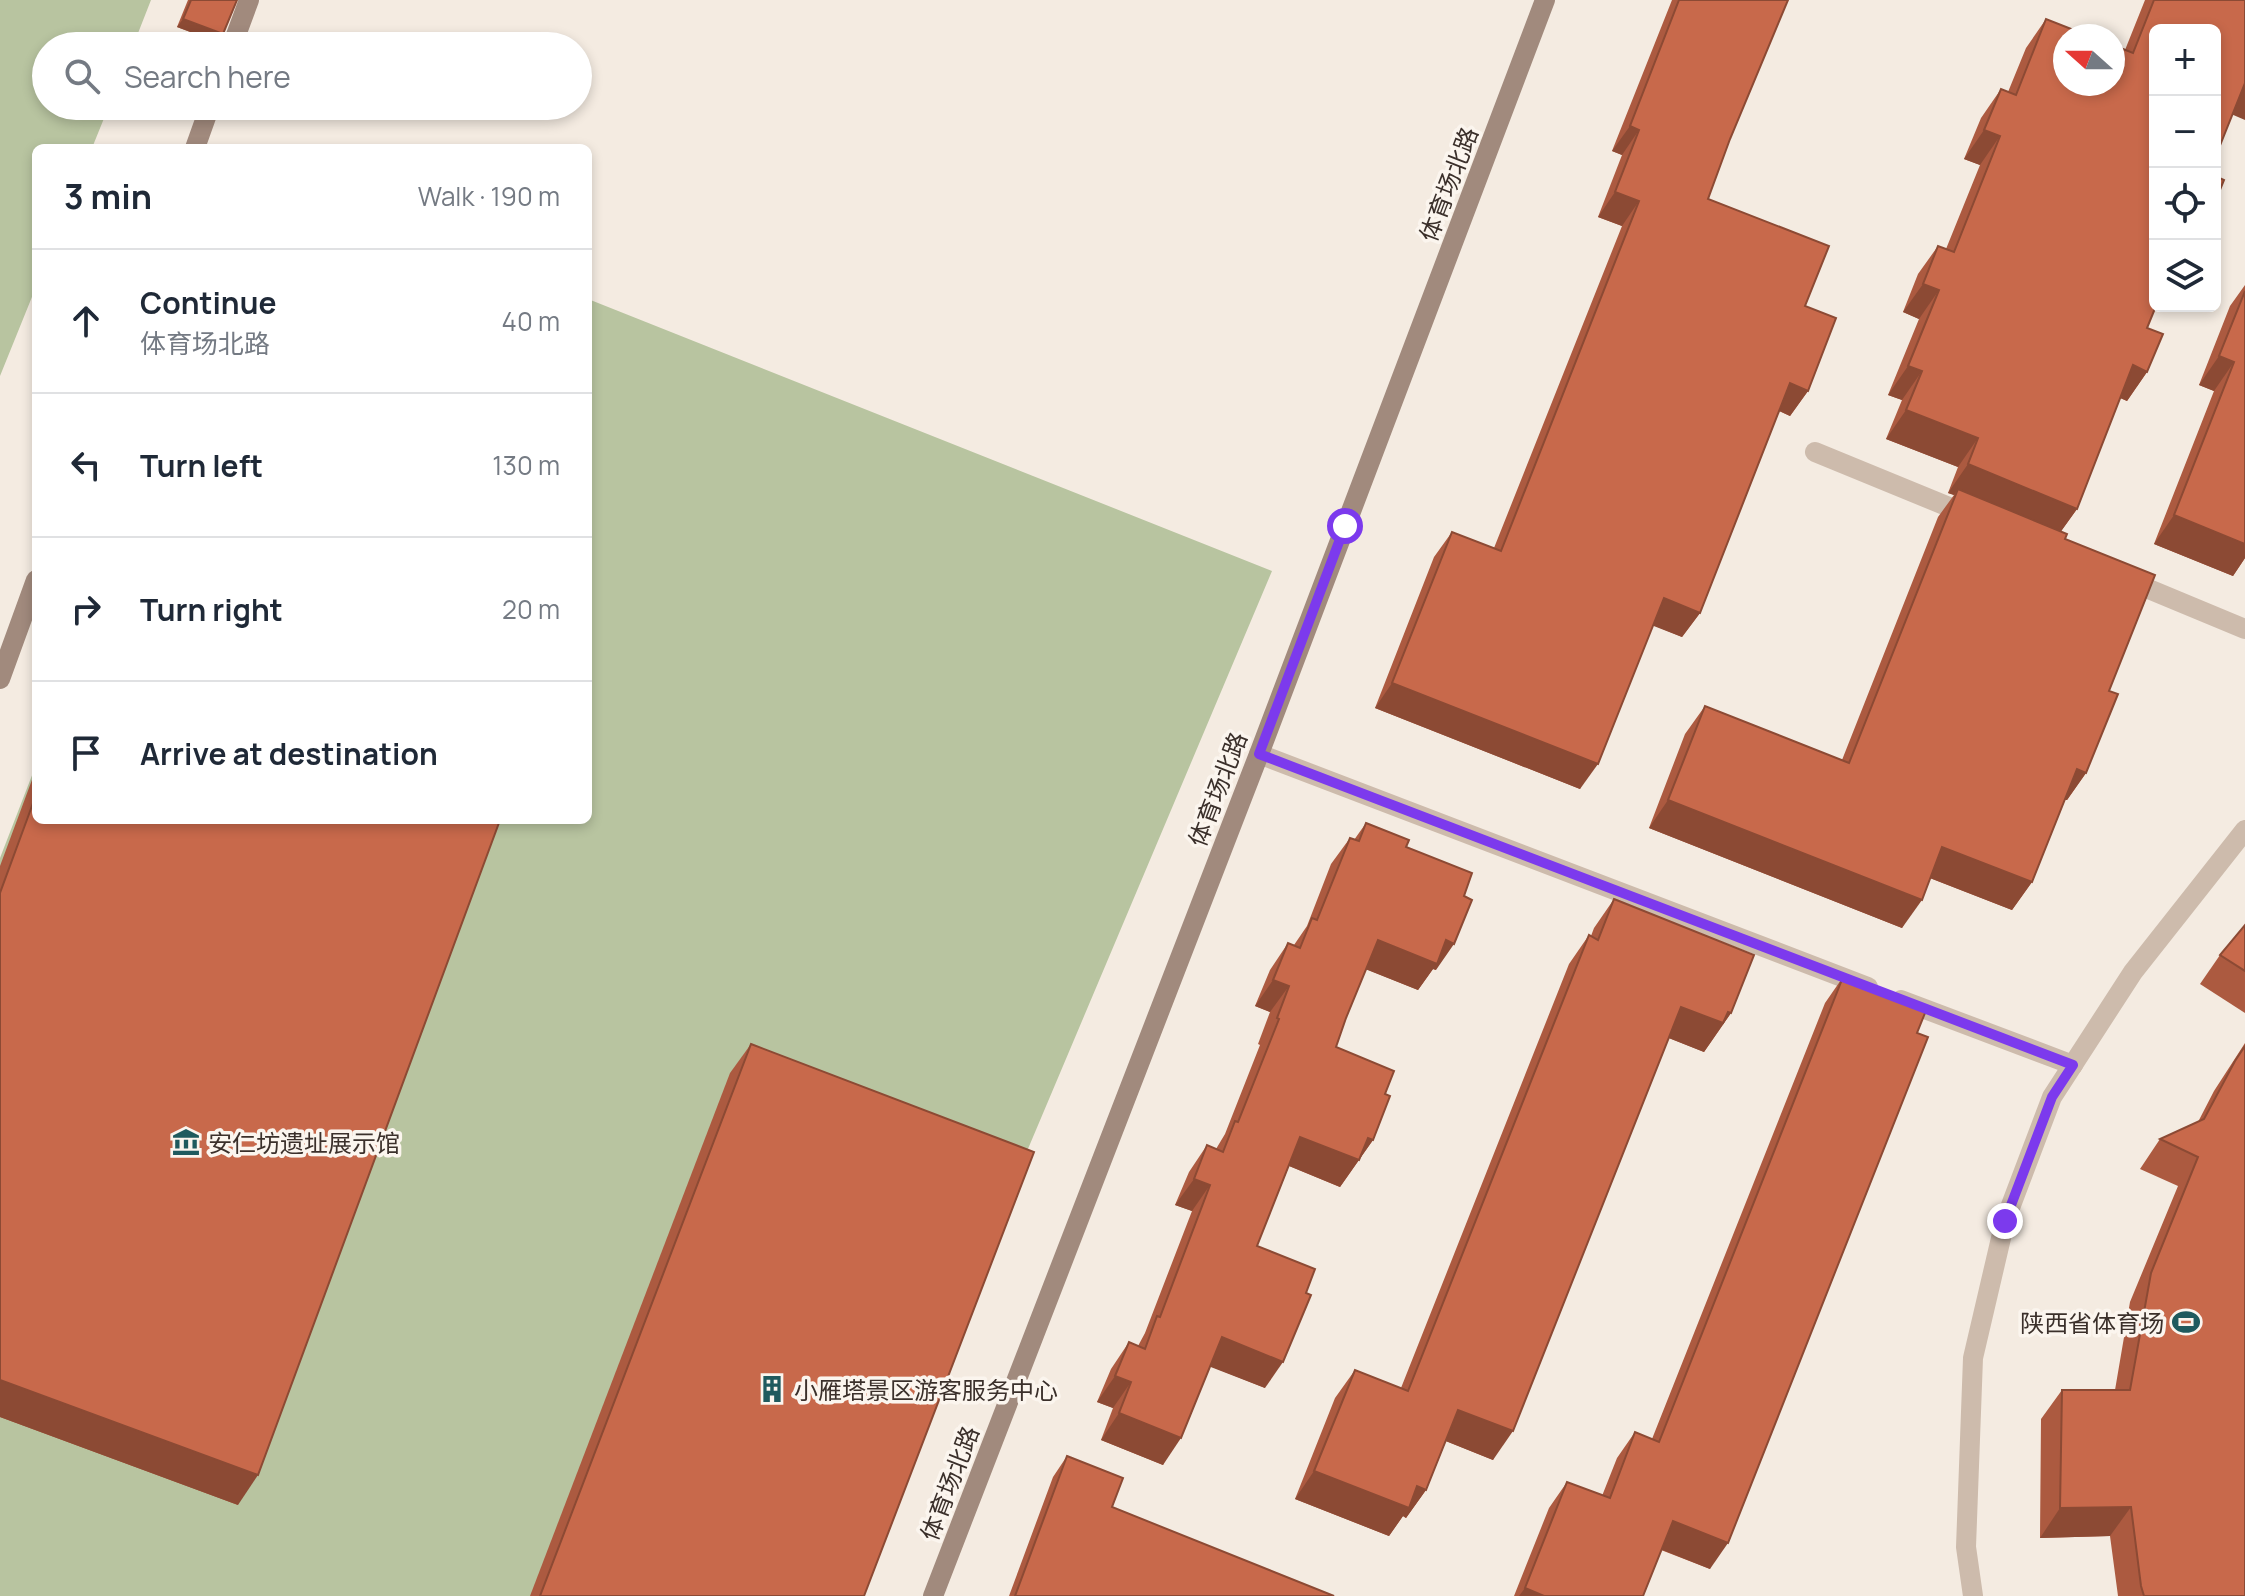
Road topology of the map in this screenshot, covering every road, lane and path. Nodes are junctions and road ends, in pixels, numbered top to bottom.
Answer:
1 (249, 0) edge
2 (1545, 0) edge
3 (237, 32) edge
4 (205, 120) edge
5 (196, 144) edge
6 (1815, 452) dead end
7 (1987, 523) edge
8 (2102, 570) edge
9 (32, 591) edge
10 (2245, 629) edge
11 (0, 679) edge
12 (1259, 754) junction
13 (2245, 830) edge
14 (2073, 1065) junction
15 (933, 1596) edge
16 (1973, 1596) edge

1 - 3 street
2 - 12 street, 体育场北路
4 - 5 street
6 - 7 street
8 - 10 street
9 - 11 street
12 - 14 street
12 - 15 street, 体育场北路
13 - 14 street
14 - 16 street

